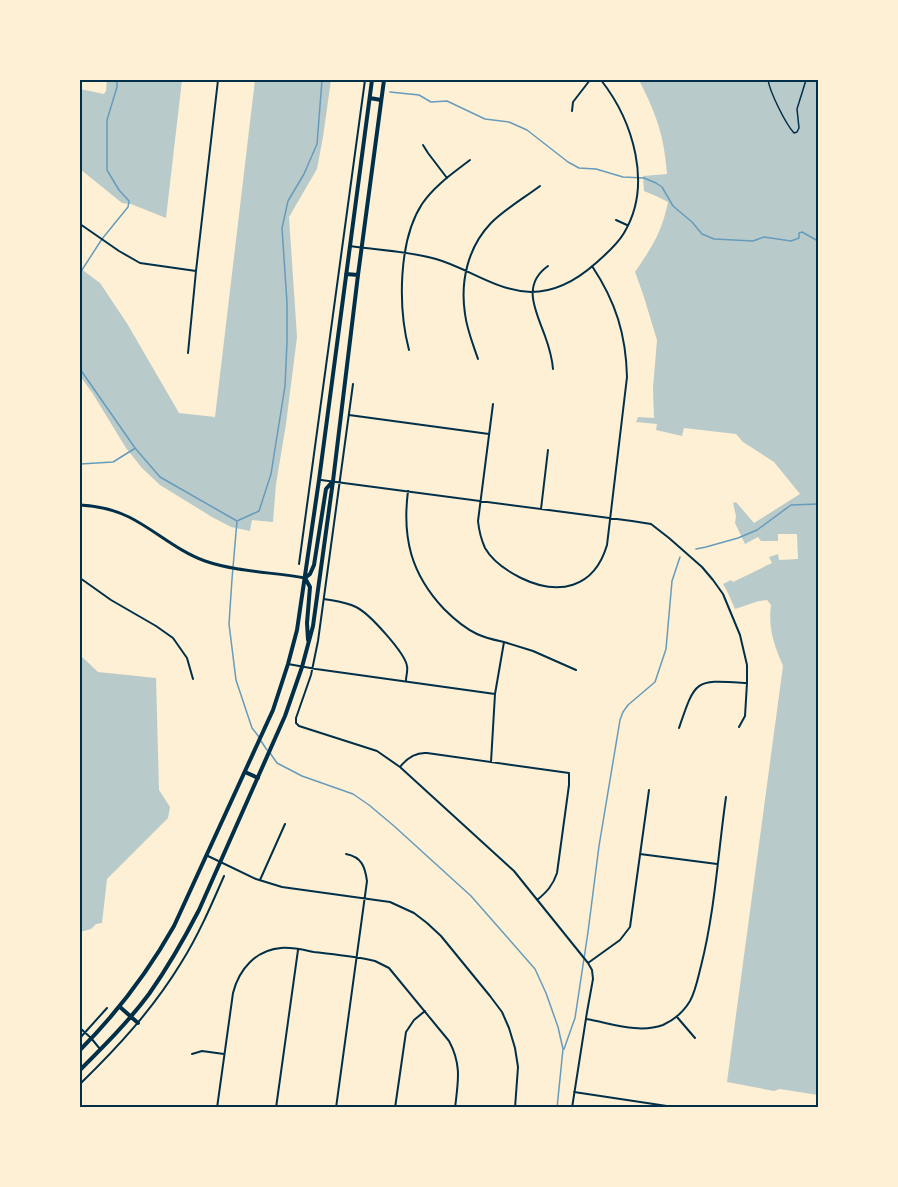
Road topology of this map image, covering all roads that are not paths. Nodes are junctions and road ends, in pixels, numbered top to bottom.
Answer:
1 (218, 80) edge
2 (365, 80) edge
3 (372, 80) edge
4 (384, 80) edge
5 (590, 80) edge
6 (601, 80) edge
7 (370, 98) junction
8 (381, 100) junction
9 (572, 111) dead end
10 (423, 145) dead end
11 (470, 160) dead end
12 (447, 178) junction
13 (540, 186) dead end
14 (616, 220) dead end
15 (80, 224) edge
16 (628, 226) junction
17 (350, 246) junction
18 (362, 248) junction
19 (406, 253) junction
20 (548, 266) dead end
21 (592, 266) junction
22 (196, 271) junction
23 (466, 271) junction
24 (338, 273) junction
25 (346, 274) junction
26 (358, 275) junction
27 (533, 292) junction
28 (410, 350) dead end
29 (188, 353) dead end
30 (477, 359) dead end
31 (553, 369) dead end
32 (353, 384) dead end
33 (493, 404) dead end
34 (349, 415) junction
35 (489, 434) junction
36 (548, 450) dead end
37 (319, 480) junction
38 (333, 481) junction
39 (340, 482) junction
40 (408, 491) junction
41 (480, 501) junction
42 (80, 506) edge
43 (541, 508) junction
44 (611, 518) junction
45 (303, 535) junction
46 (311, 536) junction
47 (299, 564) dead end
48 (80, 578) edge
49 (305, 578) junction
50 (324, 599) junction
51 (504, 642) junction
52 (308, 643) junction
53 (288, 664) junction
54 (302, 667) junction
55 (312, 669) junction
56 (576, 670) dead end
57 (193, 680) dead end
58 (406, 681) junction
59 (747, 683) junction
60 (495, 694) junction
61 (739, 727) dead end
62 (678, 728) dead end
63 (491, 762) junction
64 (399, 767) junction
65 (244, 772) junction
66 (258, 778) junction
67 (649, 790) dead end
68 (726, 797) dead end
69 (285, 824) dead end
70 (346, 854) dead end
71 (640, 854) junction
72 (207, 856) junction
73 (220, 862) junction
74 (717, 864) junction
75 (224, 876) dead end
76 (260, 880) junction
77 (208, 888) junction
78 (217, 892) junction
79 (365, 898) junction
80 (537, 900) junction
81 (298, 950) junction
82 (357, 957) junction
83 (587, 962) junction
84 (120, 1007) junction
85 (108, 1008) dead end
86 (425, 1011) junction
87 (130, 1016) junction
88 (677, 1017) junction
89 (586, 1019) junction
90 (138, 1023) junction
91 (80, 1028) edge
92 (85, 1032) junction
93 (80, 1038) edge
94 (91, 1038) junction
95 (695, 1038) dead end
96 (100, 1049) junction
97 (80, 1050) edge
98 (192, 1054) dead end
99 (225, 1054) junction
100 (80, 1070) edge
101 (80, 1084) edge
102 (574, 1092) junction
103 (217, 1107) edge
104 (276, 1107) edge
105 (336, 1107) edge
106 (395, 1107) edge
107 (455, 1107) edge
108 (515, 1107) edge
109 (572, 1107) edge
110 (680, 1107) edge

1 - 22 street
2 - 24 street
3 - 7 main road
4 - 8 main road
5 - 9 street
6 - 16 street
7 - 8 main road
7 - 17 main road
8 - 18 main road
10 - 12 street
11 - 12 street
12 - 19 street
13 - 23 street
14 - 16 street
15 - 22 street
16 - 21 street
17 - 18 street
17 - 25 main road
18 - 19 street
18 - 26 main road
19 - 23 street
19 - 28 street
20 - 27 street
21 - 27 street
21 - 44 street
22 - 29 street
23 - 27 street
23 - 30 street
24 - 25 street
24 - 45 street
25 - 26 main road
25 - 37 main road
26 - 38 main road
27 - 31 street
32 - 34 street
33 - 35 street
34 - 35 street
34 - 39 street
35 - 41 street
36 - 43 street
37 - 38 street
37 - 46 main road
38 - 39 street
38 - 49 main road
38 - 52 main road
39 - 40 street
39 - 50 street
40 - 41 street
40 - 51 street
41 - 43 street
41 - 44 street
42 - 49 street
43 - 44 street
44 - 59 street
45 - 46 street
45 - 47 street
46 - 49 main road
48 - 57 street
49 - 52 main road
49 - 53 main road
50 - 55 street
50 - 58 street
51 - 56 street
51 - 60 street
52 - 54 main road
53 - 54 street
53 - 65 main road
54 - 55 street
54 - 66 main road
55 - 58 street
55 - 64 street
58 - 60 street
59 - 61 street
59 - 62 street
60 - 63 street
63 - 64 street
63 - 80 street
64 - 80 street
65 - 66 main road
65 - 72 main road
66 - 73 main road
67 - 71 street
68 - 74 street
69 - 76 street
70 - 79 street
71 - 74 street
71 - 83 street
72 - 73 street
72 - 84 main road
73 - 76 street
73 - 77 main road
74 - 88 street
75 - 78 street
76 - 79 street
77 - 78 street
77 - 87 main road
78 - 90 street
79 - 82 street
79 - 108 street
80 - 83 street
81 - 82 street
81 - 99 street
81 - 104 street
82 - 86 street
82 - 105 street
83 - 89 street
84 - 87 main road
84 - 94 main road
85 - 92 street
86 - 106 street
86 - 107 street
87 - 90 main road
87 - 96 main road
88 - 89 street
88 - 95 street
89 - 102 street
90 - 101 street
91 - 92 street
92 - 93 street
92 - 94 street
94 - 96 street
94 - 97 main road
96 - 100 main road
98 - 99 street
99 - 103 street
102 - 109 street
102 - 110 street

